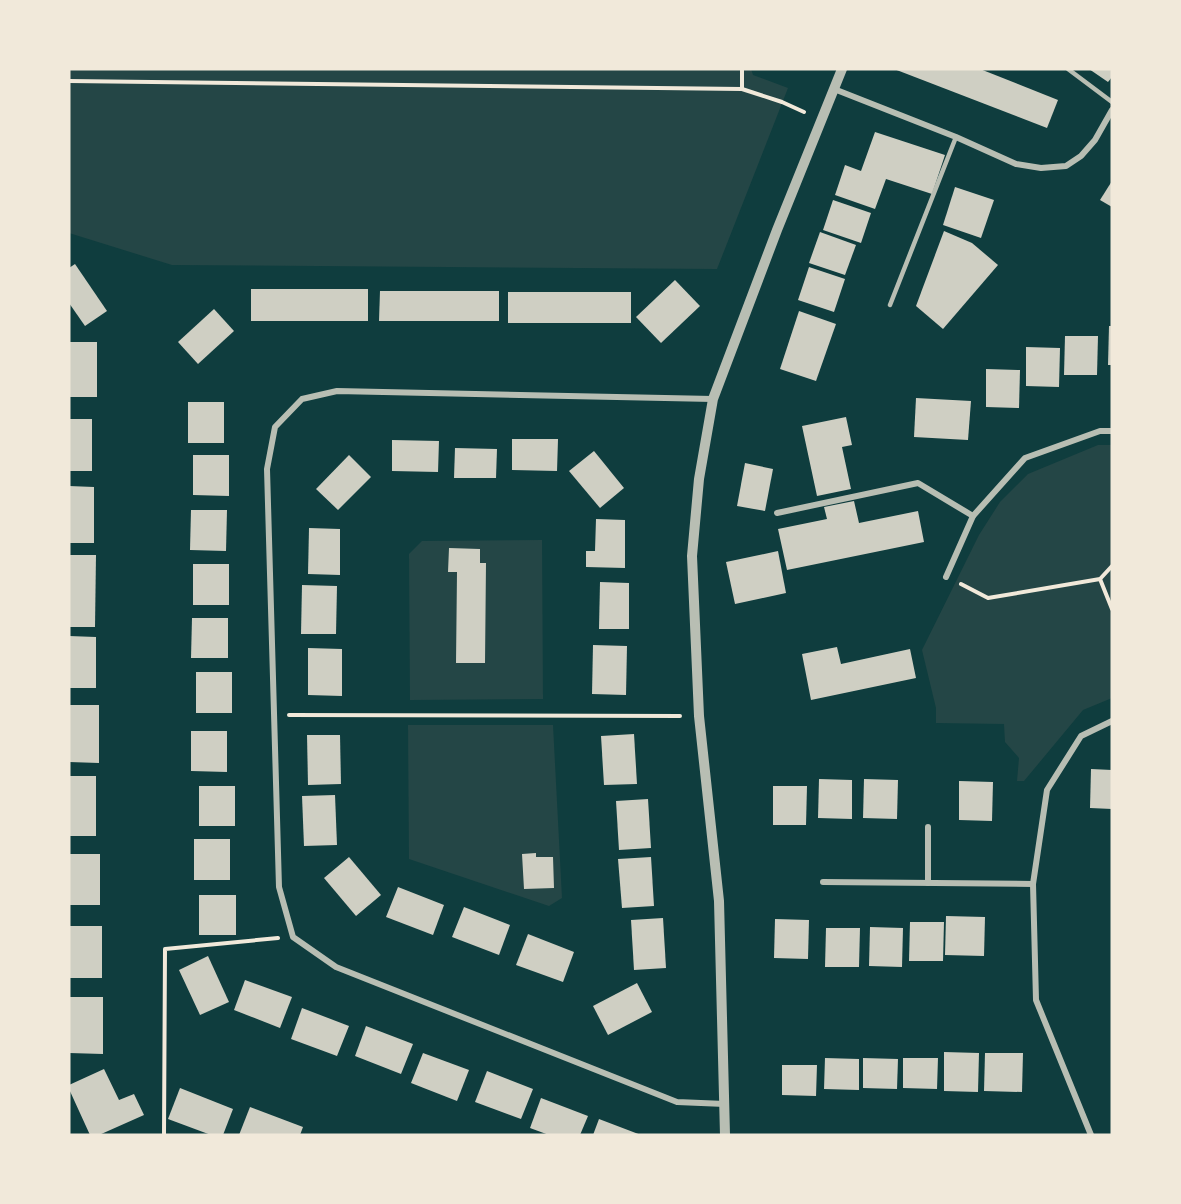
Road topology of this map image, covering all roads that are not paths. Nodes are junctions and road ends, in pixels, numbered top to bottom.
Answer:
1 (842, 69) edge
2 (1068, 69) edge
3 (834, 89) junction
4 (1112, 102) edge
5 (1112, 110) edge
6 (956, 137) junction
7 (890, 305) dead end
8 (713, 399) junction
9 (1112, 431) edge
10 (777, 513) dead end
11 (973, 516) junction
12 (946, 577) road end
13 (1112, 721) edge
14 (928, 827) dead end
15 (823, 882) dead end
16 (928, 883) junction
17 (1033, 884) junction
18 (726, 1104) junction
19 (725, 1135) edge
20 (1091, 1135) edge

1 - 3 street
2 - 4 lane
3 - 6 street
3 - 8 street
5 - 6 street
6 - 7 lane
8 - 18 street
8 - 18 street
9 - 11 street
10 - 11 street
11 - 12 street
13 - 17 street
14 - 16 street
15 - 16 street
16 - 17 street
17 - 20 street
18 - 19 street

